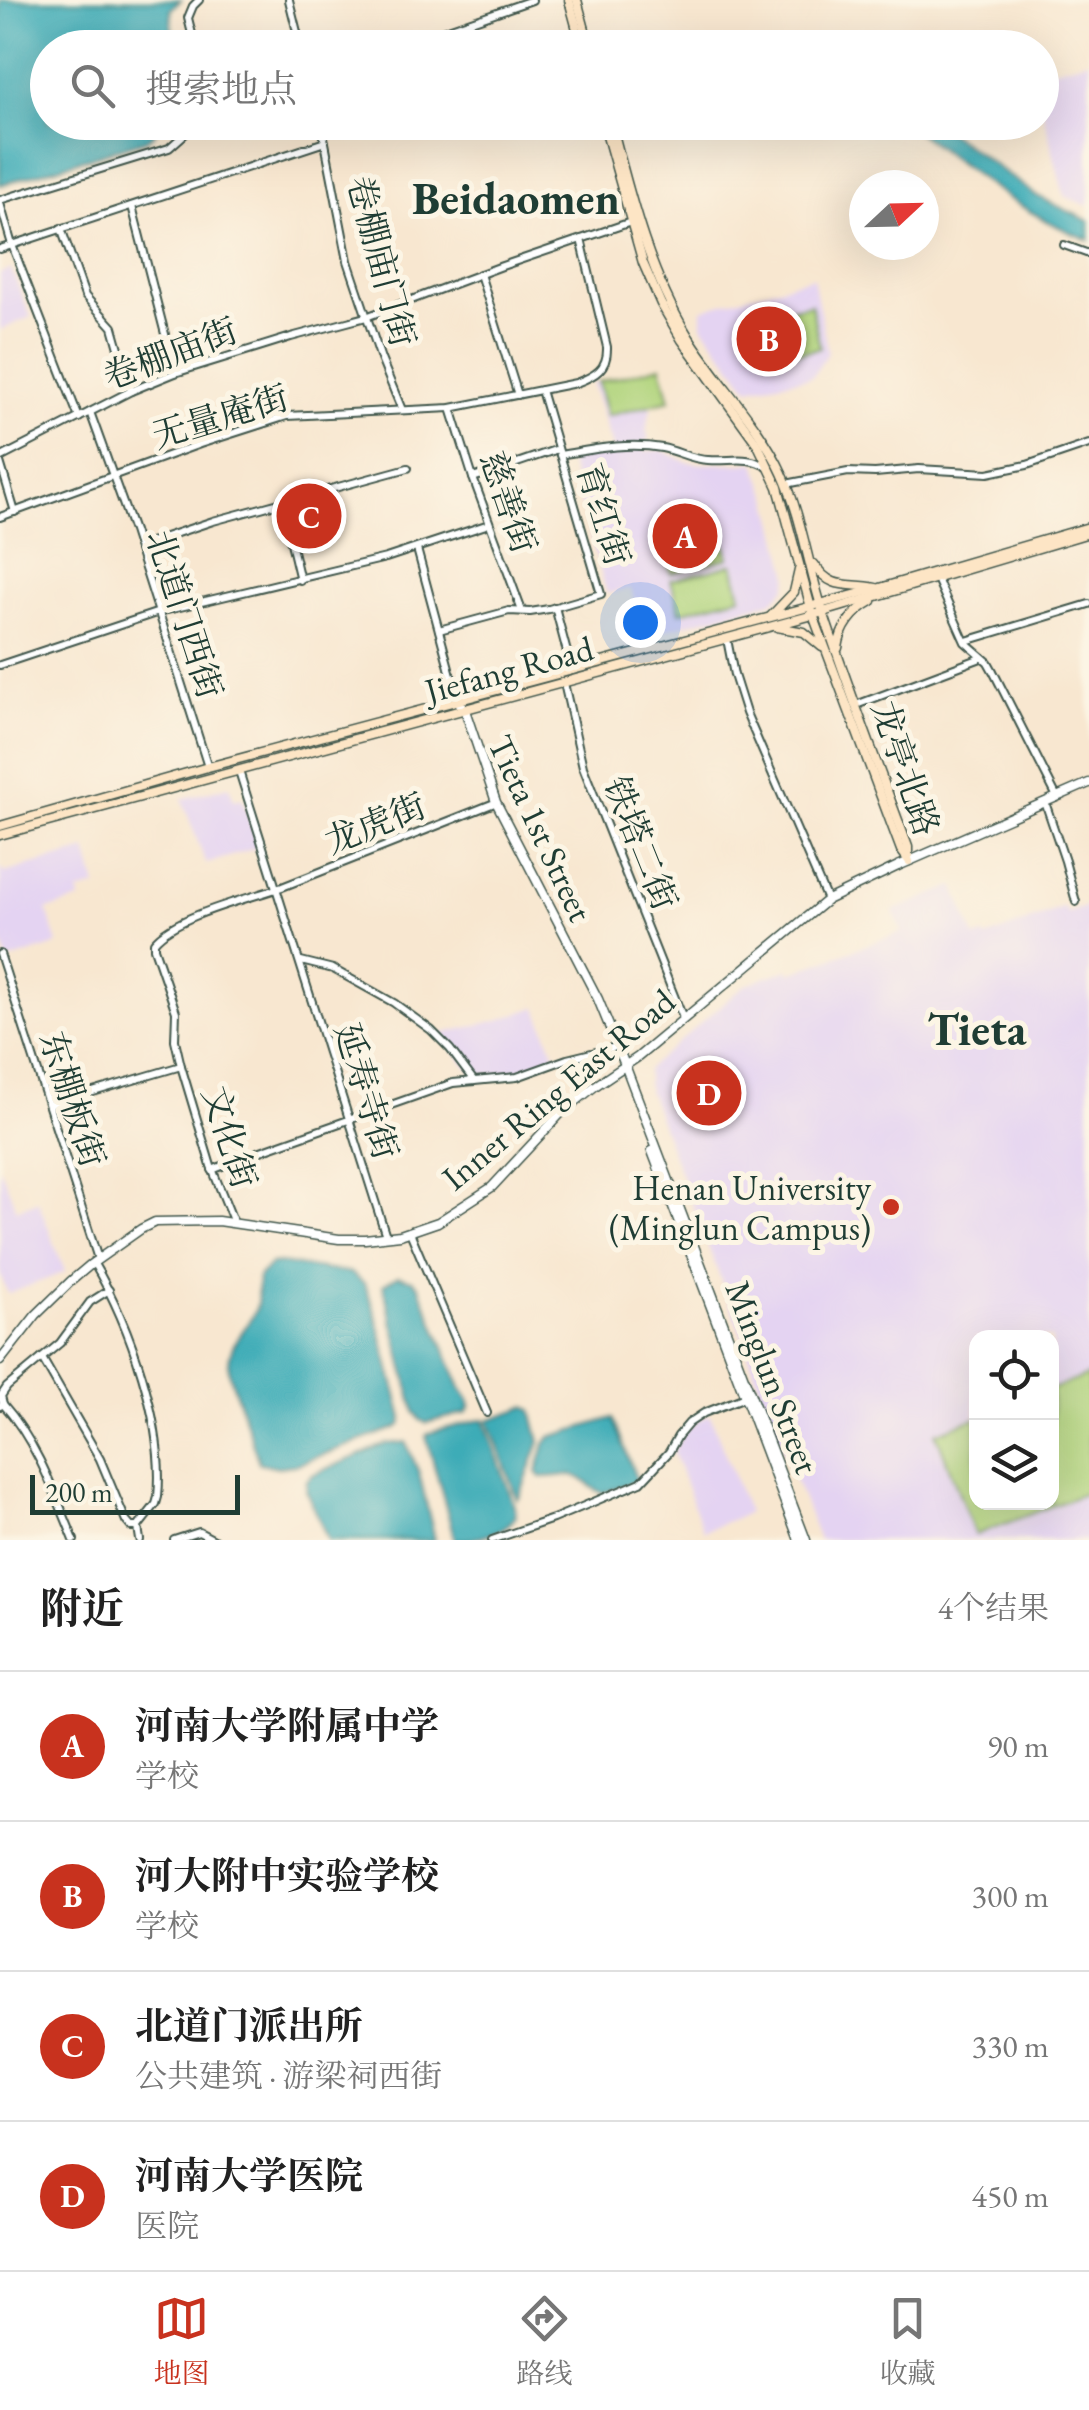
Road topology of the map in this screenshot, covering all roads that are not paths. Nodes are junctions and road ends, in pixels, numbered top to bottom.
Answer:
1 (199, 0) edge
2 (289, 0) edge
3 (532, 0) edge
4 (569, 0) edge
5 (577, 0) edge
6 (182, 3) dead end
7 (188, 18) junction
8 (191, 30) edge
9 (297, 30) edge
10 (446, 30) edge
11 (577, 30) edge
12 (585, 30) edge
13 (178, 140) edge
14 (607, 140) edge
15 (615, 140) edge
16 (325, 142) joint
17 (0, 202) edge
18 (132, 206) junction
19 (631, 222) junction
20 (61, 228) junction
21 (581, 238) junction
22 (12, 245) junction
23 (1064, 245) dead end
24 (0, 249) edge
25 (1089, 254) edge
26 (480, 274) junction
27 (366, 316) junction
28 (175, 373) junction
29 (541, 390) junction
30 (131, 391) junction
31 (518, 395) junction
32 (451, 408) junction
33 (402, 410) junction
34 (90, 412) junction
35 (79, 418) junction
36 (1089, 444) edge
37 (560, 452) junction
38 (0, 460) edge
39 (408, 468) dead end
40 (771, 469) junction
41 (114, 476) junction
42 (473, 478) junction
43 (786, 484) junction
44 (282, 501) junction
45 (14, 512) junction
46 (0, 518) edge
47 (489, 524) junction
48 (1089, 530) edge
49 (138, 546) junction
50 (417, 550) junction
51 (803, 553) junction
52 (937, 578) junction
53 (300, 580) junction
54 (881, 592) junction
55 (1089, 604) edge
56 (555, 607) junction
57 (817, 610) junction
58 (159, 612) junction
59 (522, 612) junction
60 (767, 623) junction
61 (439, 630) junction
62 (727, 639) junction
63 (965, 642) junction
64 (833, 655) junction
65 (982, 657) junction
66 (0, 665) edge
67 (572, 671) junction
68 (564, 682) junction
69 (856, 705) junction
70 (461, 707) junction
71 (208, 767) junction
72 (239, 771) junction
73 (1089, 784) edge
74 (1057, 797) junction
75 (1045, 802) junction
76 (492, 804) junction
77 (0, 826) edge
78 (0, 834) edge
79 (908, 861) junction
80 (277, 888) junction
81 (827, 900) junction
82 (1076, 902) dead end
83 (0, 954) edge
84 (300, 961) junction
85 (683, 1018) junction
86 (612, 1048) junction
87 (181, 1066) junction
88 (622, 1066) junction
89 (474, 1080) junction
90 (49, 1104) junction
91 (349, 1121) junction
92 (212, 1170) junction
93 (234, 1223) junction
94 (410, 1232) junction
95 (386, 1236) junction
96 (96, 1261) junction
97 (109, 1290) junction
98 (42, 1358) junction
99 (0, 1361) edge
100 (745, 1397) junction
101 (1, 1405) edge
102 (486, 1413) dead end
103 (138, 1526) junction
104 (74, 1540) edge
105 (140, 1540) edge
106 (174, 1540) edge
107 (214, 1540) edge
108 (492, 1540) edge
109 (802, 1540) edge

1 - 7 street
2 - 9 street
3 - 10 street
4 - 11 main road
5 - 12 main road
6 - 7 street
7 - 8 street
13 - 17 street
14 - 19 main road, 龙亭北路
15 - 43 main road, 龙亭北路
16 - 18 street
16 - 27 street, 卷棚庙门街
17 - 22 street
18 - 20 street
18 - 28 street
19 - 21 street, 卷棚庙街
19 - 40 main road, 龙亭北路
20 - 22 street
20 - 30 street
21 - 26 street, 卷棚庙街
21 - 29 street
22 - 24 street
22 - 35 street
23 - 25 street
26 - 27 street, 卷棚庙街
26 - 31 street
27 - 28 street, 卷棚庙街
27 - 33 street, 卷棚庙门街
28 - 30 street, 卷棚庙街
29 - 31 street
29 - 37 street, 育红街
30 - 34 street, 卷棚庙街
31 - 32 street
32 - 33 street
32 - 42 street, 慈善街
33 - 41 street, 无量庵街
34 - 35 street, 卷棚庙街
34 - 41 street, 北道门西街
35 - 38 street, 卷棚庙街
36 - 43 street
37 - 40 street
37 - 42 street, 育红街
37 - 56 street, 育红街
38 - 45 street
39 - 44 street
40 - 51 main road, 龙亭北路
41 - 45 street, 无量庵街
41 - 49 street, 北道门西街
42 - 47 street, 慈善街
43 - 51 main road, 龙亭北路
44 - 49 street
44 - 53 street
45 - 46 street, 无量庵街
47 - 50 street
47 - 59 street, 慈善街
48 - 52 main road, Jiefang Road
48 - 54 main road, Jiefang Road
49 - 58 street, 北道门西街
50 - 53 street
50 - 61 street
51 - 54 main road
51 - 57 main road, 龙亭北路
51 - 60 main road
52 - 54 main road, Jiefang Road
52 - 63 street
53 - 58 street
54 - 57 main road, Jiefang Road
54 - 64 main road
55 - 63 street
56 - 59 street
56 - 67 street
57 - 60 main road, Jiefang Road
57 - 64 main road, 龙亭北路
58 - 66 street
58 - 71 street, 北道门西街
59 - 61 street
60 - 62 main road, Jiefang Road
60 - 64 main road
60 - 67 main road, Jiefang Road
61 - 70 street
62 - 68 main road, Jiefang Road
62 - 81 street
63 - 65 street
64 - 69 main road, 龙亭北路
64 - 79 main road, 龙亭北路
65 - 69 street
65 - 74 street
67 - 70 main road, Jiefang Road
68 - 70 main road, Jiefang Road
68 - 85 street, 铁塔二街
69 - 79 main road, 龙亭北路
70 - 71 main road, Jiefang Road
70 - 72 main road, Jiefang Road
70 - 76 street, Tieta 1st Street
70 - 88 street, Tieta 1st Street
71 - 77 main road, Jiefang Road
72 - 78 main road, Jiefang Road
72 - 80 street, 延寿寺街
73 - 74 street, Inner Ring East Road
74 - 75 street, Inner Ring East Road
75 - 79 street, Inner Ring East Road
75 - 82 street
76 - 80 street, 龙虎街
76 - 86 street, Tieta 1st Street
79 - 81 street, Inner Ring East Road
80 - 84 street, 延寿寺街
80 - 87 street, 龙虎街
81 - 85 street, Inner Ring East Road
83 - 90 street, 东棚板街
84 - 89 street, 延寿寺街
84 - 91 street, 延寿寺街
85 - 88 street, Inner Ring East Road
86 - 88 street, Tieta 1st Street
86 - 89 street
87 - 90 street
87 - 92 street, 文化街
88 - 94 street, Inner Ring East Road
88 - 100 street, Minglun Street
88 - 109 street, Minglun Street
89 - 91 street
90 - 96 street, 东棚板街
91 - 92 street
91 - 95 street, 延寿寺街
92 - 93 street, 文化街
93 - 95 street, Inner Ring East Road
93 - 96 street, Inner Ring East Road
94 - 95 street, Inner Ring East Road
94 - 102 street
96 - 97 street, 东棚板街
96 - 99 street, Inner Ring East Road
97 - 98 street
97 - 103 street, 东棚板街
98 - 101 street
98 - 103 street
100 - 108 street
100 - 109 street, Minglun Street
101 - 104 street
103 - 105 street
106 - 107 street

